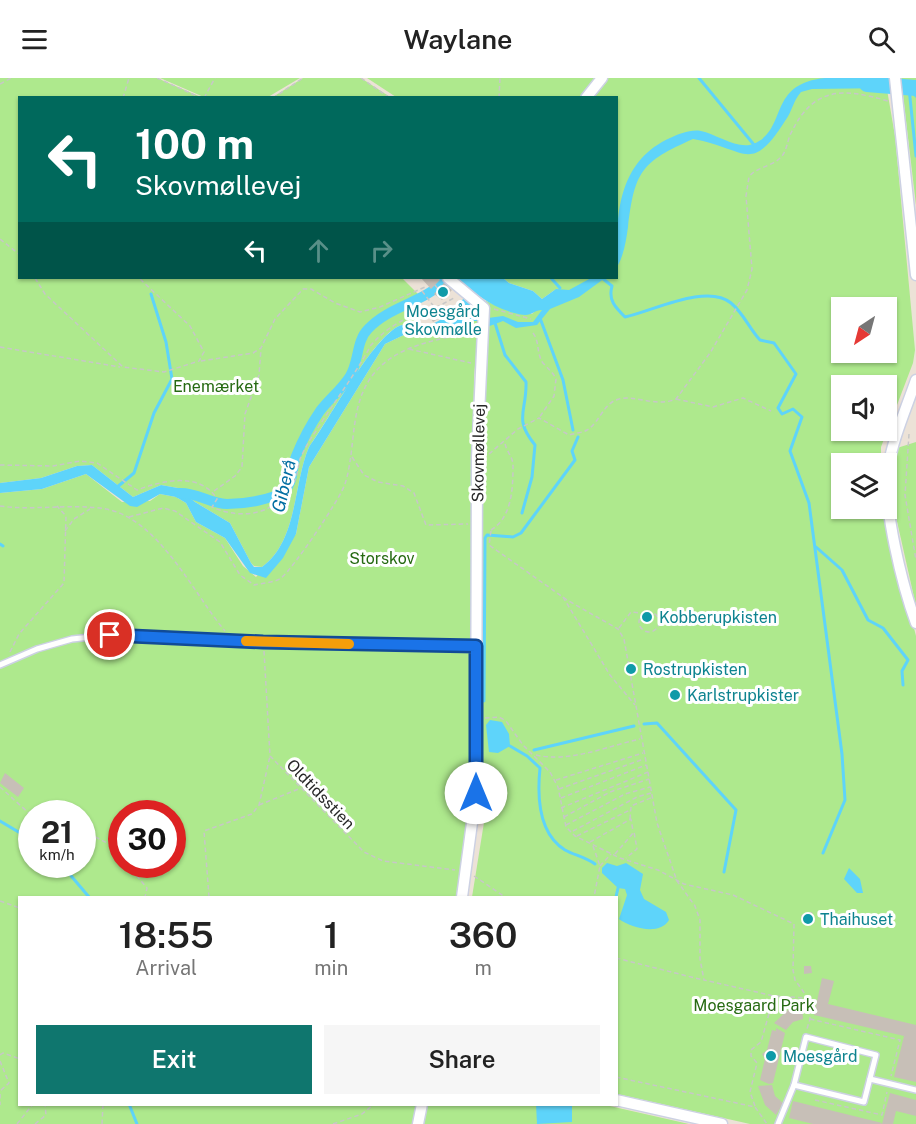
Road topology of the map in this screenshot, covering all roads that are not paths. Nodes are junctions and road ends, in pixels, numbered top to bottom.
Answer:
1 (602, 78) edge
2 (895, 78) edge
3 (588, 96) edge
4 (916, 275) edge
5 (449, 279) edge
6 (916, 380) edge
7 (916, 623) edge
8 (476, 646) junction
9 (1, 664) edge
10 (462, 896) edge
11 (870, 1079) junction
12 (794, 1085) junction
13 (916, 1090) edge
14 (618, 1100) edge
15 (422, 1106) edge
16 (418, 1124) edge
17 (722, 1124) edge
18 (778, 1124) edge

1 - 3 street
2 - 4 street
5 - 8 street, Skovmøllevej
6 - 7 street
8 - 9 lane
8 - 10 street, Skovmøllevej
11 - 12 lane
11 - 12 lane
11 - 13 lane
12 - 18 lane
14 - 17 street
15 - 16 street

